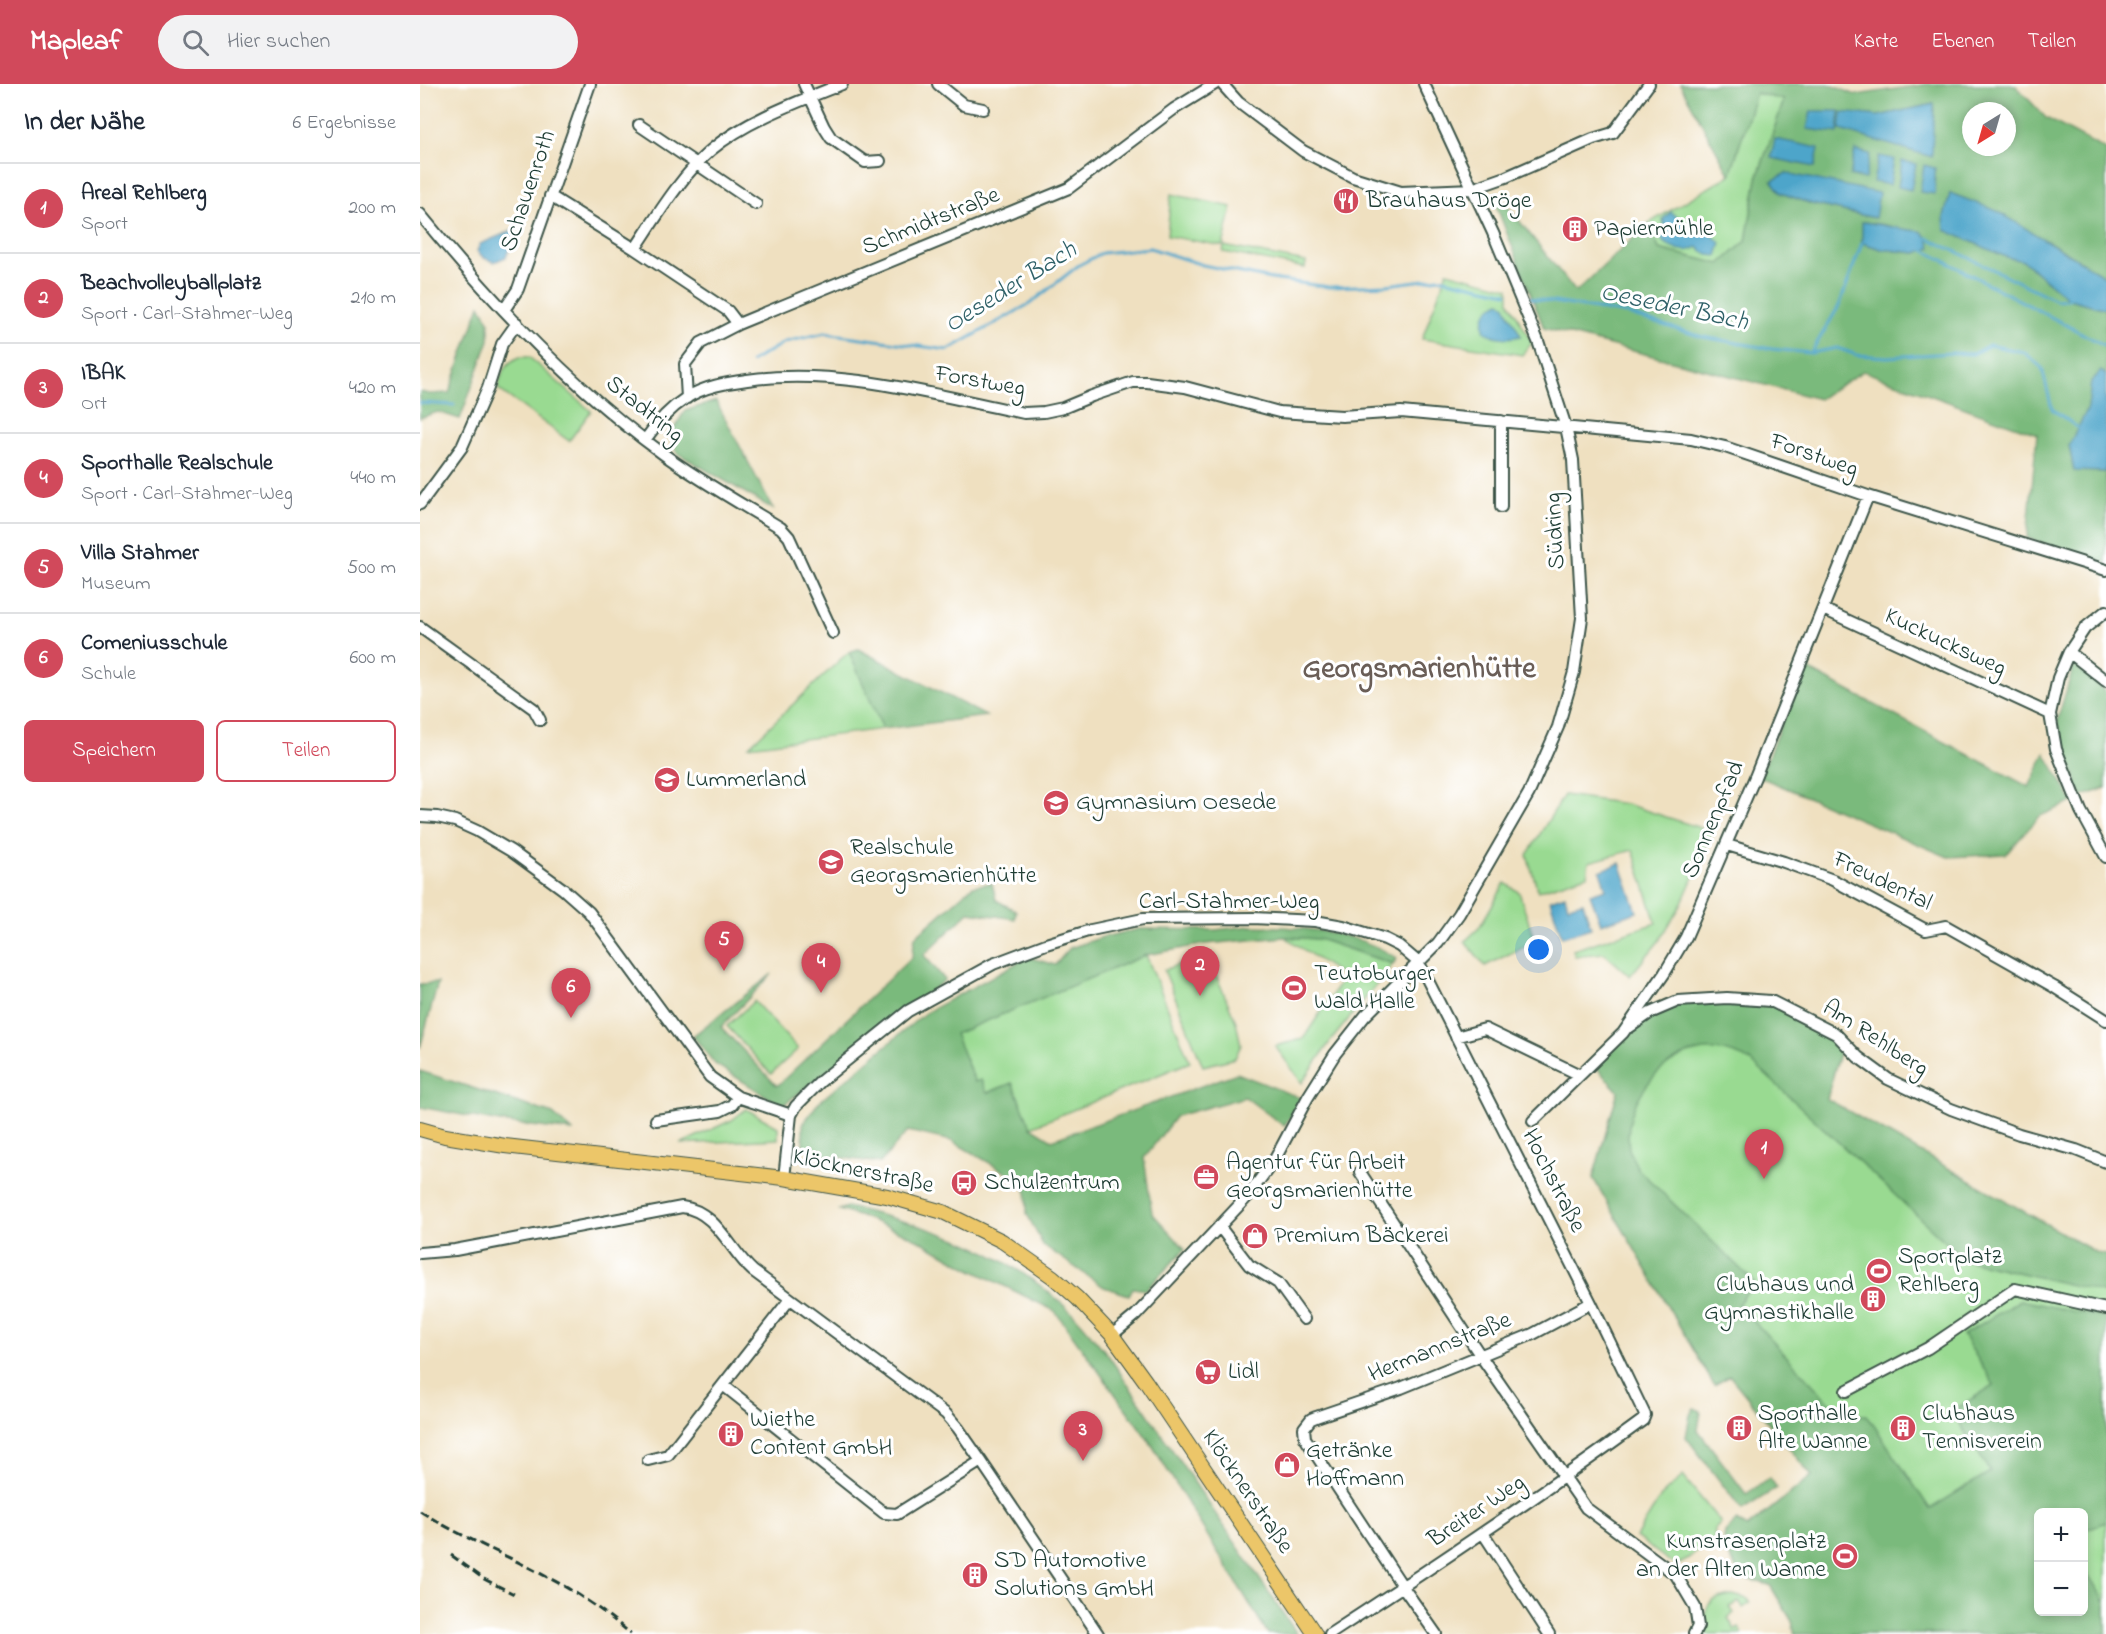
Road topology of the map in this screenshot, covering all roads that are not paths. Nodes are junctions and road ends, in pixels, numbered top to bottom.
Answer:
1 (590, 84) edge
2 (804, 84) edge
3 (842, 84) edge
4 (938, 84) edge
5 (1215, 84) edge
6 (1222, 84) edge
7 (1424, 84) edge
8 (1649, 84) edge
9 (810, 97) junction
10 (983, 109) dead end
11 (639, 125) dead end
12 (880, 161) dead end
13 (696, 165) junction
14 (1472, 189) junction
15 (550, 196) junction
16 (756, 204) dead end
17 (420, 214) edge
18 (635, 249) junction
19 (504, 310) junction
20 (517, 323) junction
21 (738, 324) junction
22 (687, 398) junction
23 (1501, 421) junction
24 (1566, 427) junction
25 (645, 440) junction
26 (1868, 496) junction
27 (420, 504) edge
28 (1501, 507) dead end
29 (2106, 570) edge
30 (1823, 609) junction
31 (2106, 611) edge
32 (421, 630) edge
33 (833, 633) dead end
34 (2069, 652) junction
35 (2106, 681) edge
36 (2050, 714) junction
37 (540, 720) dead end
38 (420, 816) edge
39 (1727, 845) junction
40 (2106, 857) edge
41 (1419, 963) junction
42 (2106, 1020) edge
43 (1623, 1033) junction
44 (1456, 1037) junction
45 (1580, 1075) junction
46 (738, 1097) junction
47 (791, 1115) junction
48 (656, 1120) dead end
49 (1533, 1121) dead end
50 (420, 1129) edge
51 (2106, 1162) edge
52 (1360, 1172) dead end
53 (784, 1178) junction
54 (1219, 1226) junction
55 (420, 1253) edge
56 (790, 1299) junction
57 (1591, 1303) junction
58 (2106, 1309) edge
59 (1304, 1319) dead end
60 (1112, 1335) junction
61 (1480, 1355) junction
62 (723, 1385) junction
63 (1846, 1391) dead end
64 (1643, 1420) joint
65 (648, 1460) dead end
66 (981, 1461) junction
67 (1564, 1478) junction
68 (1483, 1533) junction
69 (1403, 1587) junction
70 (1098, 1634) edge
71 (1316, 1634) edge
72 (1330, 1634) edge
73 (1437, 1634) edge
74 (1549, 1634) edge
75 (1694, 1634) edge

1 - 15 street, Schauenroth
2 - 9 street
3 - 9 street
4 - 10 street
5 - 21 street, Schmidtstraße
6 - 14 street
7 - 14 street, Südring
8 - 14 street
9 - 12 street
9 - 13 street
11 - 13 street
13 - 16 street
13 - 18 street
14 - 24 street, Südring
15 - 18 street
15 - 19 street, Schauenroth
17 - 19 street, Stadtring
18 - 21 street
19 - 20 street, Stadtring
20 - 25 street, Stadtring
20 - 27 street
21 - 22 street, Schmidtstraße
22 - 23 street, Forstweg
22 - 25 street, Forstweg
23 - 24 street, Forstweg
23 - 28 street
24 - 26 street, Forstweg
24 - 41 street, Südring
25 - 33 street, Stadtring
26 - 29 street, Forstweg
26 - 30 street, Sonnenpfad
30 - 36 street, Kuckucksweg
30 - 39 street, Sonnenpfad
31 - 34 street
32 - 37 street
34 - 35 street
34 - 36 street
36 - 40 street
38 - 46 street
39 - 42 street, Freudental
39 - 43 street, Sonnenpfad
41 - 44 street, Hochstraße
41 - 47 street, Carl-Stahmer-Weg
41 - 54 street, Südring
43 - 45 street, Sonnenpfad
43 - 51 street, Am Rehlberg
44 - 45 street
44 - 57 street, Hochstraße
45 - 49 street, Sonnenpfad
46 - 47 street
46 - 48 street
47 - 53 street
50 - 53 main road, Klöcknerstraße
52 - 61 street
53 - 60 main road, Klöcknerstraße
54 - 59 street
54 - 60 street, Südring
55 - 56 street
56 - 62 street
56 - 66 street
57 - 61 street, Hermannstraße
57 - 64 street, Hochstraße
58 - 63 street
60 - 71 main road, Klöcknerstraße
61 - 67 street
61 - 69 street, Hermannstraße
62 - 65 street
62 - 66 street
64 - 67 street, Breiter Weg
66 - 70 street
67 - 68 street, Breiter Weg
67 - 75 street
68 - 69 street, Breiter Weg
68 - 74 street
69 - 72 street, Breiter Weg
69 - 73 street

